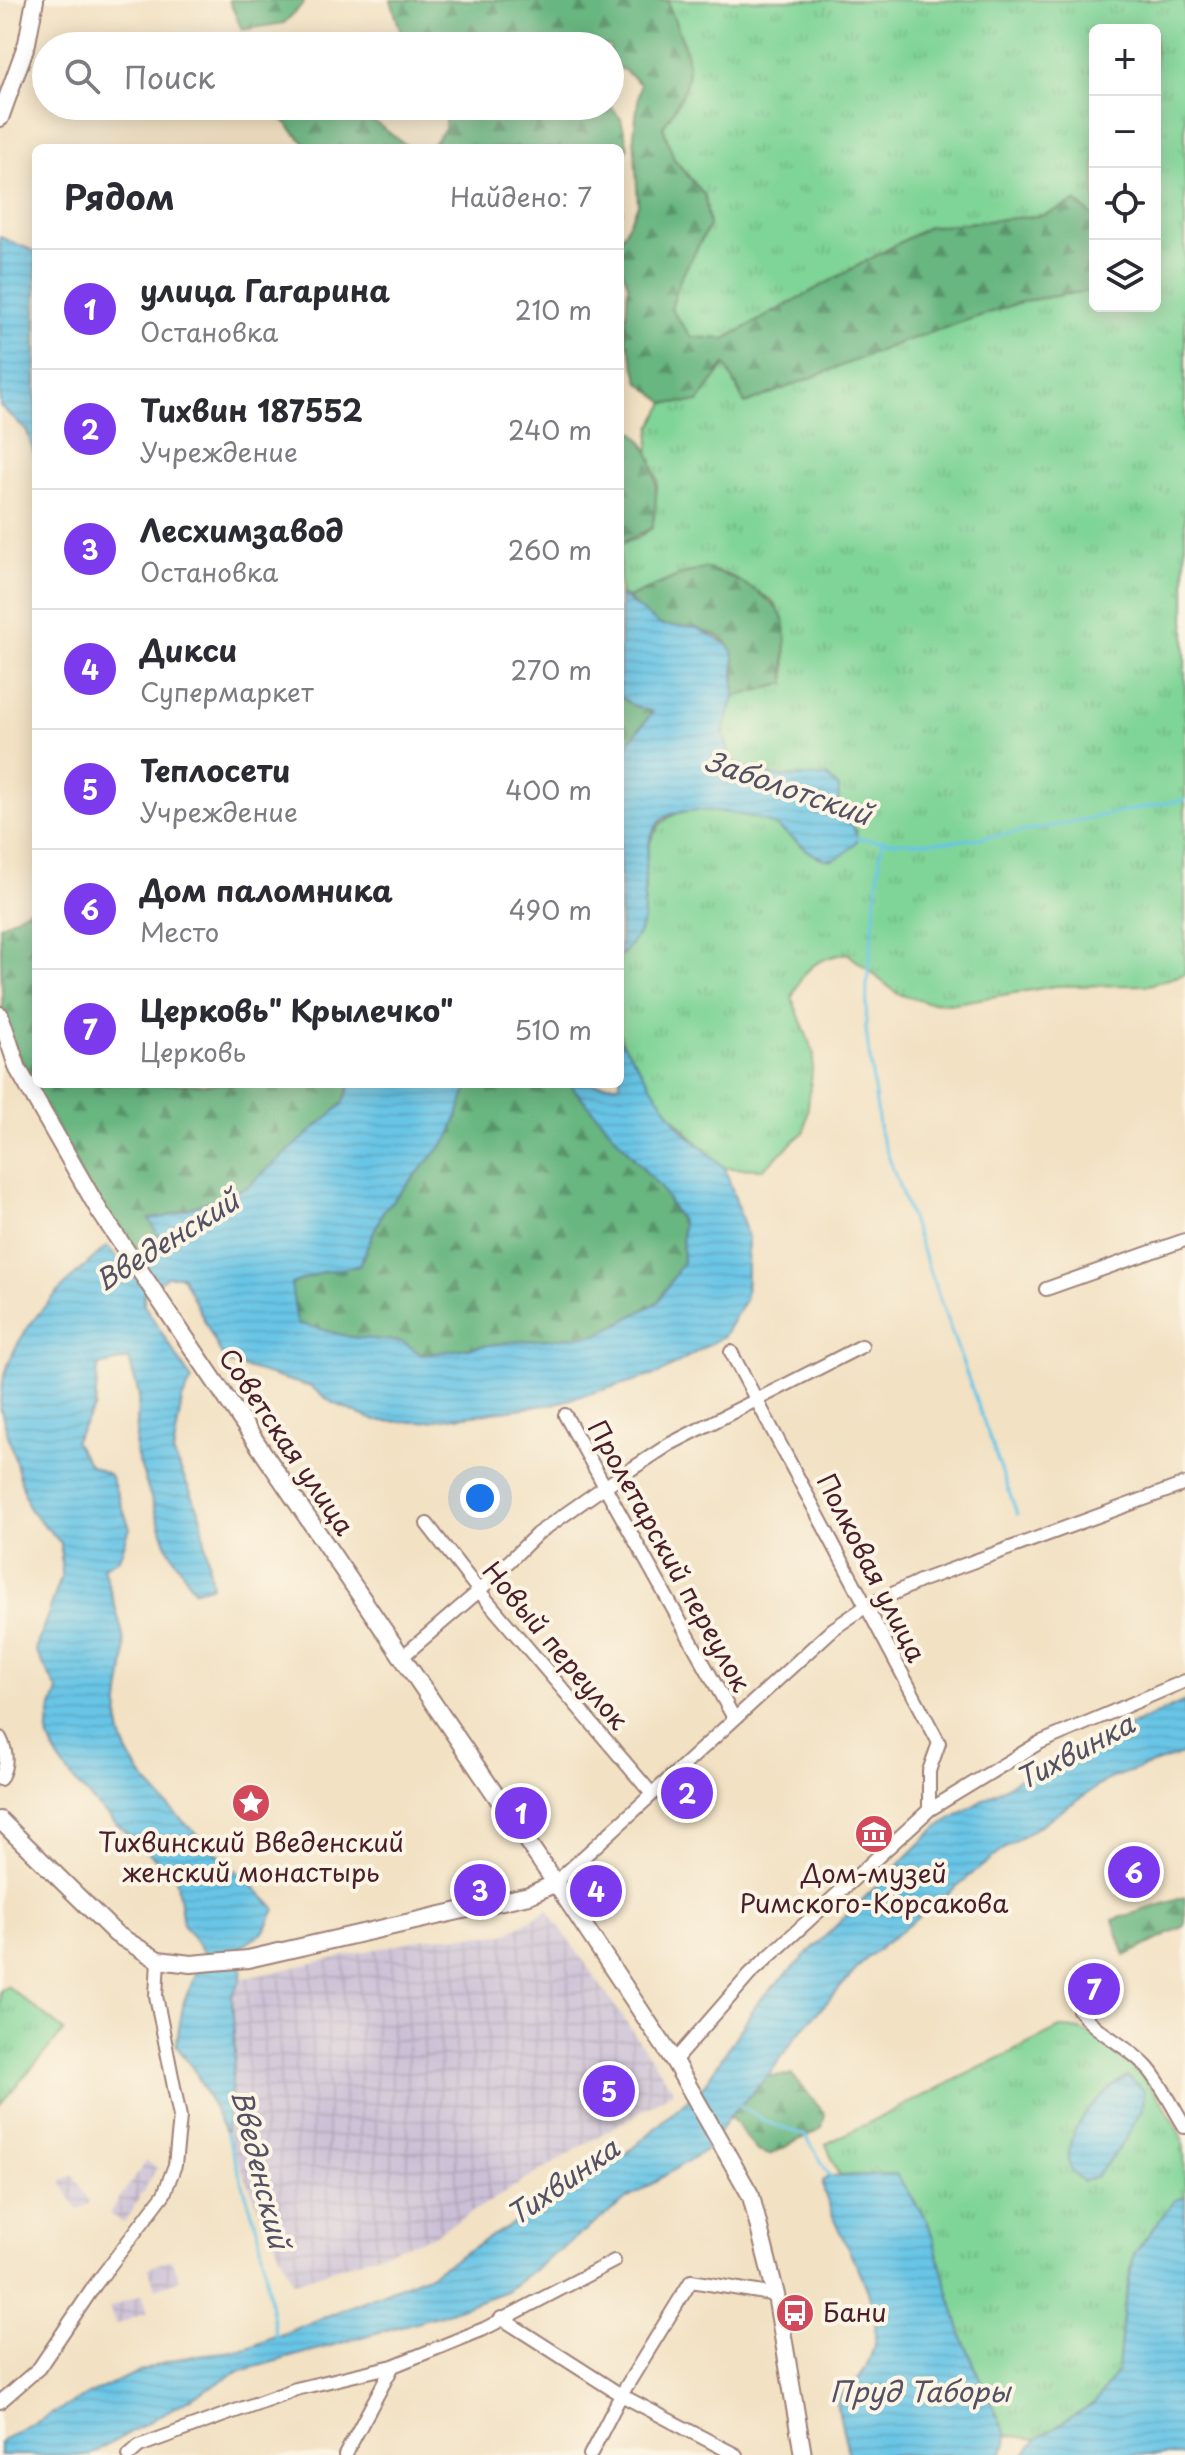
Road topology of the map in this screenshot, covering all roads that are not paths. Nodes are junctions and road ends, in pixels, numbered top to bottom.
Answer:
1 (35, 0) edge
2 (0, 118) edge
3 (1, 1022) edge
4 (1185, 1240) edge
5 (1046, 1289) dead end
6 (862, 1346) dead end
7 (731, 1352) dead end
8 (757, 1399) junction
9 (565, 1415) dead end
10 (1185, 1484) edge
11 (604, 1487) junction
12 (427, 1524) dead end
13 (479, 1591) junction
14 (865, 1607) junction
15 (402, 1657) junction
16 (1185, 1681) edge
17 (734, 1718) junction
18 (0, 1738) edge
19 (0, 1779) edge
20 (652, 1794) junction
21 (929, 1810) junction
22 (0, 1820) edge
23 (554, 1884) junction
24 (158, 1960) junction
25 (1079, 2010) dead end
26 (674, 2061) junction
27 (1185, 2127) edge
28 (614, 2261) dead end
29 (776, 2295) junction
30 (501, 2318) junction
31 (393, 2366) junction
32 (621, 2395) junction
33 (0, 2402) edge
34 (129, 2455) edge
35 (345, 2455) edge
36 (590, 2455) edge
37 (736, 2455) edge
38 (803, 2455) edge

1 - 2 main road
3 - 15 main road, Советская улица
4 - 5 street
6 - 8 street
7 - 8 street, Полковая улица
8 - 11 street
8 - 14 street, Полковая улица
9 - 11 street, Пролетарский переулок
10 - 14 street
11 - 13 street
11 - 17 street, Пролетарский переулок
12 - 13 street, Новый переулок
13 - 15 street
13 - 20 street, Новый переулок
14 - 17 street
14 - 21 street, Полковая улица
15 - 23 main road, Советская улица
16 - 21 street
17 - 20 street
18 - 19 street
20 - 23 street
21 - 26 street
22 - 24 main road
23 - 24 main road
23 - 26 main road, Советская улица
24 - 33 street
25 - 27 street
26 - 29 main road, Советская улица
28 - 30 street
29 - 32 street
29 - 38 main road
30 - 31 street
30 - 32 street
31 - 34 street
31 - 35 street
32 - 36 street
32 - 37 street

